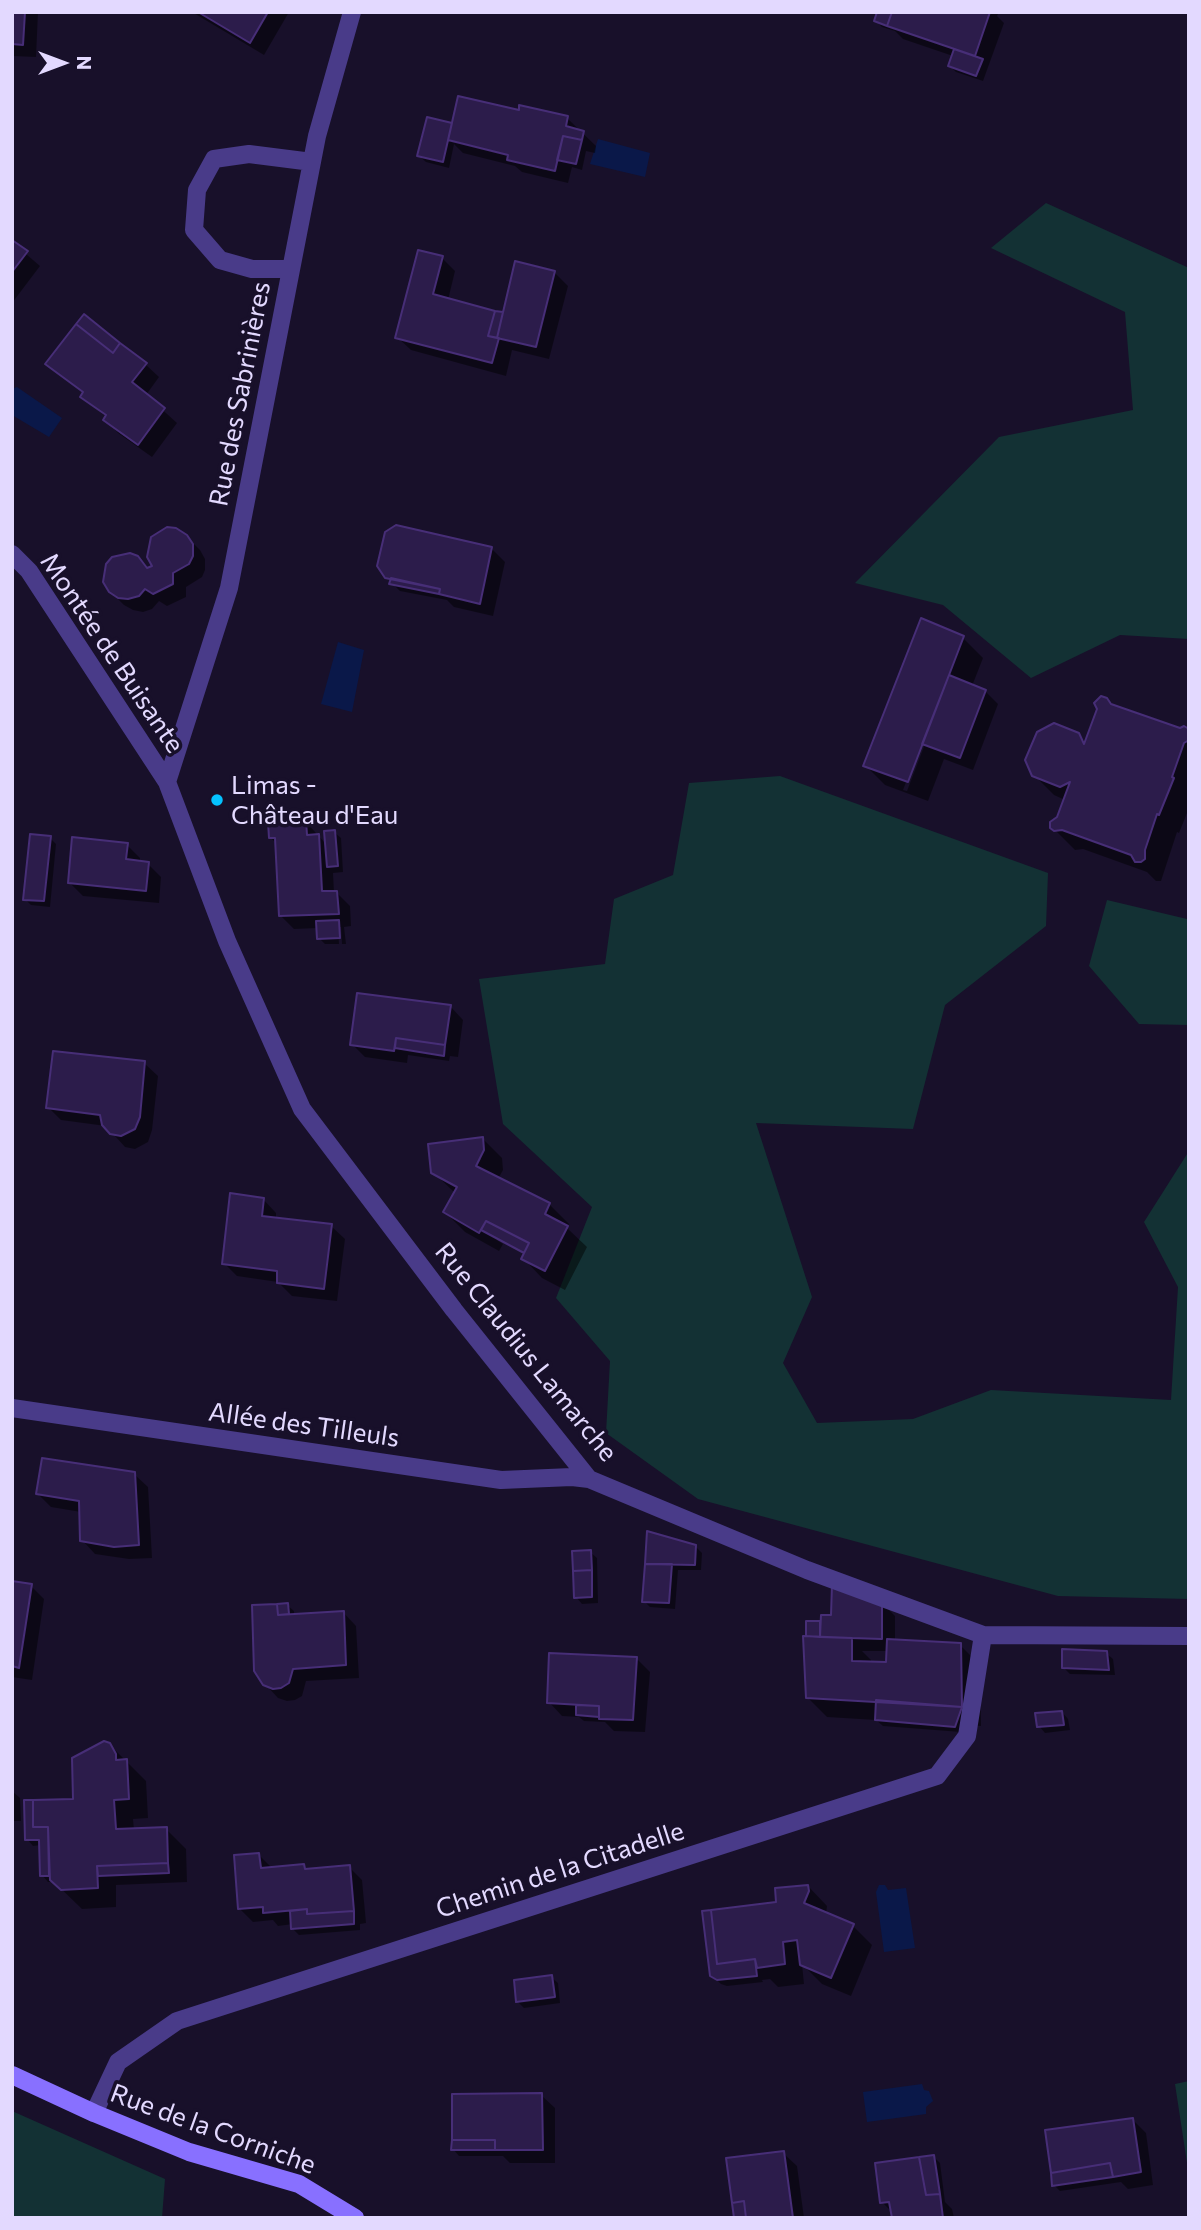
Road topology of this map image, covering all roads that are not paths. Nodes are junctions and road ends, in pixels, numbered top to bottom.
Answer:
1 (352, 12) edge
2 (312, 162) junction
3 (291, 270) junction
4 (12, 554) edge
5 (167, 782) junction
6 (12, 1408) edge
7 (589, 1479) junction
8 (982, 1635) junction
9 (1189, 1636) edge
10 (12, 2075) edge
11 (94, 2113) junction
12 (355, 2218) edge

1 - 2 street, Rue des Sabrinières
2 - 3 street, Rue des Sabrinières
2 - 3 street
3 - 5 street, Rue des Sabrinières
4 - 5 street, Montée de Buisante
5 - 7 street, Rue Claudius Lamarche
6 - 7 street, Allée des Tilleuls
7 - 8 street, Rue Claudius Lamarche
8 - 9 street, Rue Claudius Lamarche
8 - 11 street, Chemin de la Citadelle
10 - 11 main road, Rue de la Corniche
11 - 12 main road, Rue de la Corniche

